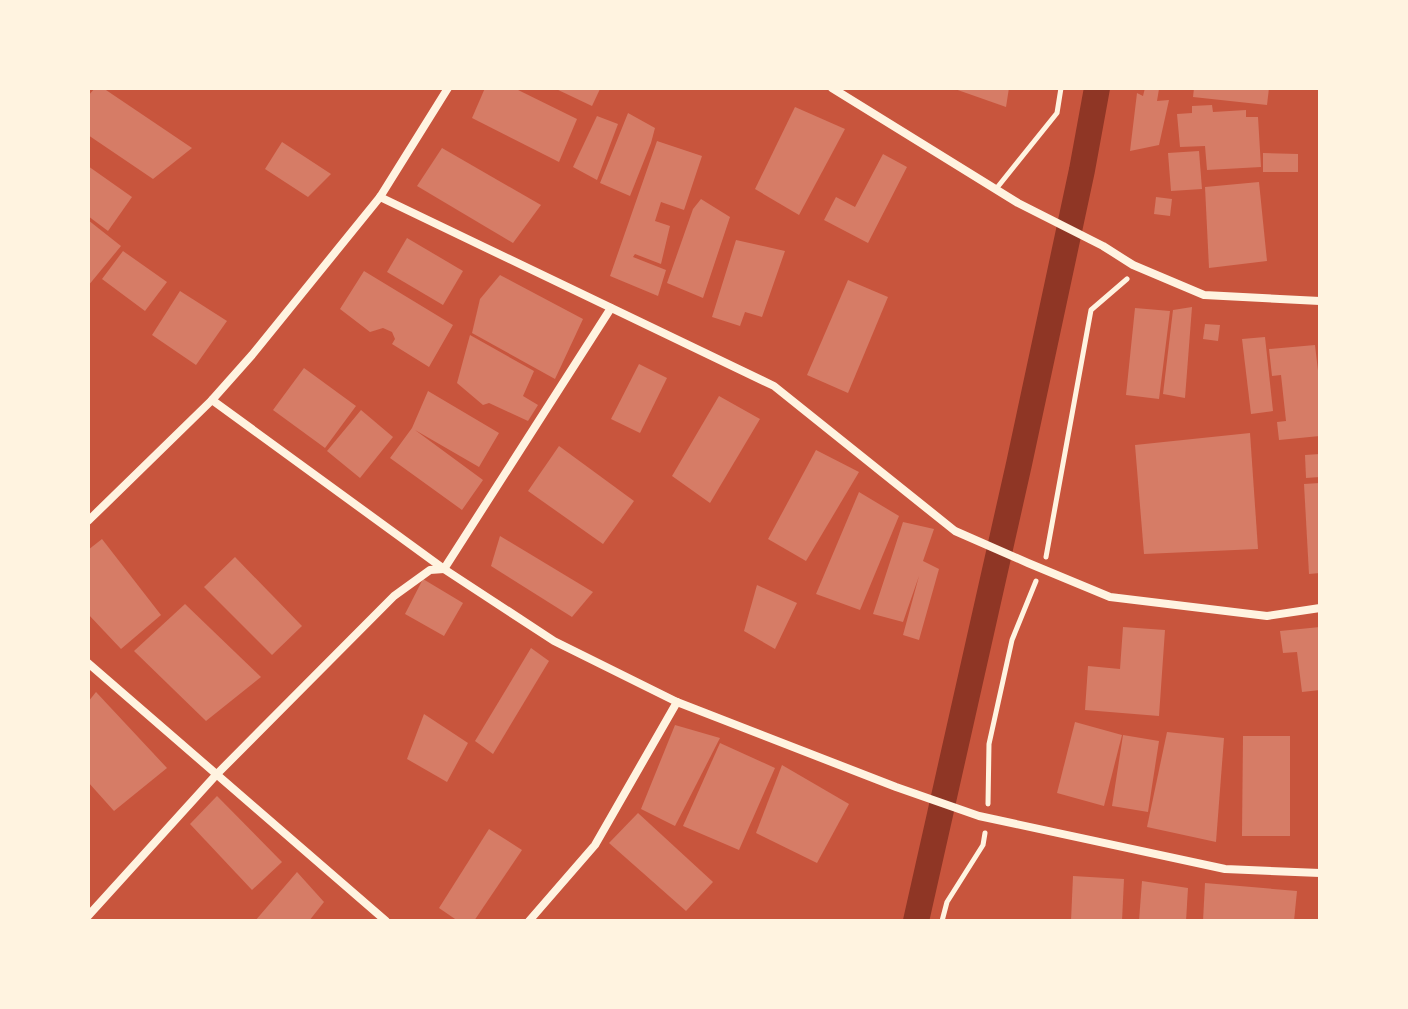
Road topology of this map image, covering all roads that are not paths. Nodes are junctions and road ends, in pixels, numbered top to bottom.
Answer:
1 (448, 88) edge
2 (832, 88) edge
3 (1061, 88) edge
4 (996, 189) junction
5 (380, 197) junction
6 (1320, 301) edge
7 (611, 308) junction
8 (212, 400) junction
9 (88, 521) edge
10 (444, 569) junction
11 (1320, 608) edge
12 (88, 663) edge
13 (677, 702) junction
14 (216, 775) junction
15 (1320, 873) edge
16 (88, 916) edge
17 (386, 921) edge
18 (529, 921) edge

1 - 5 street
2 - 4 street
3 - 4 lane
4 - 6 street
5 - 7 street
5 - 8 street
7 - 10 street
7 - 11 street
8 - 9 street
8 - 10 street
10 - 13 street
10 - 14 street
12 - 14 street
13 - 15 street
13 - 18 street
14 - 16 street
14 - 17 street

